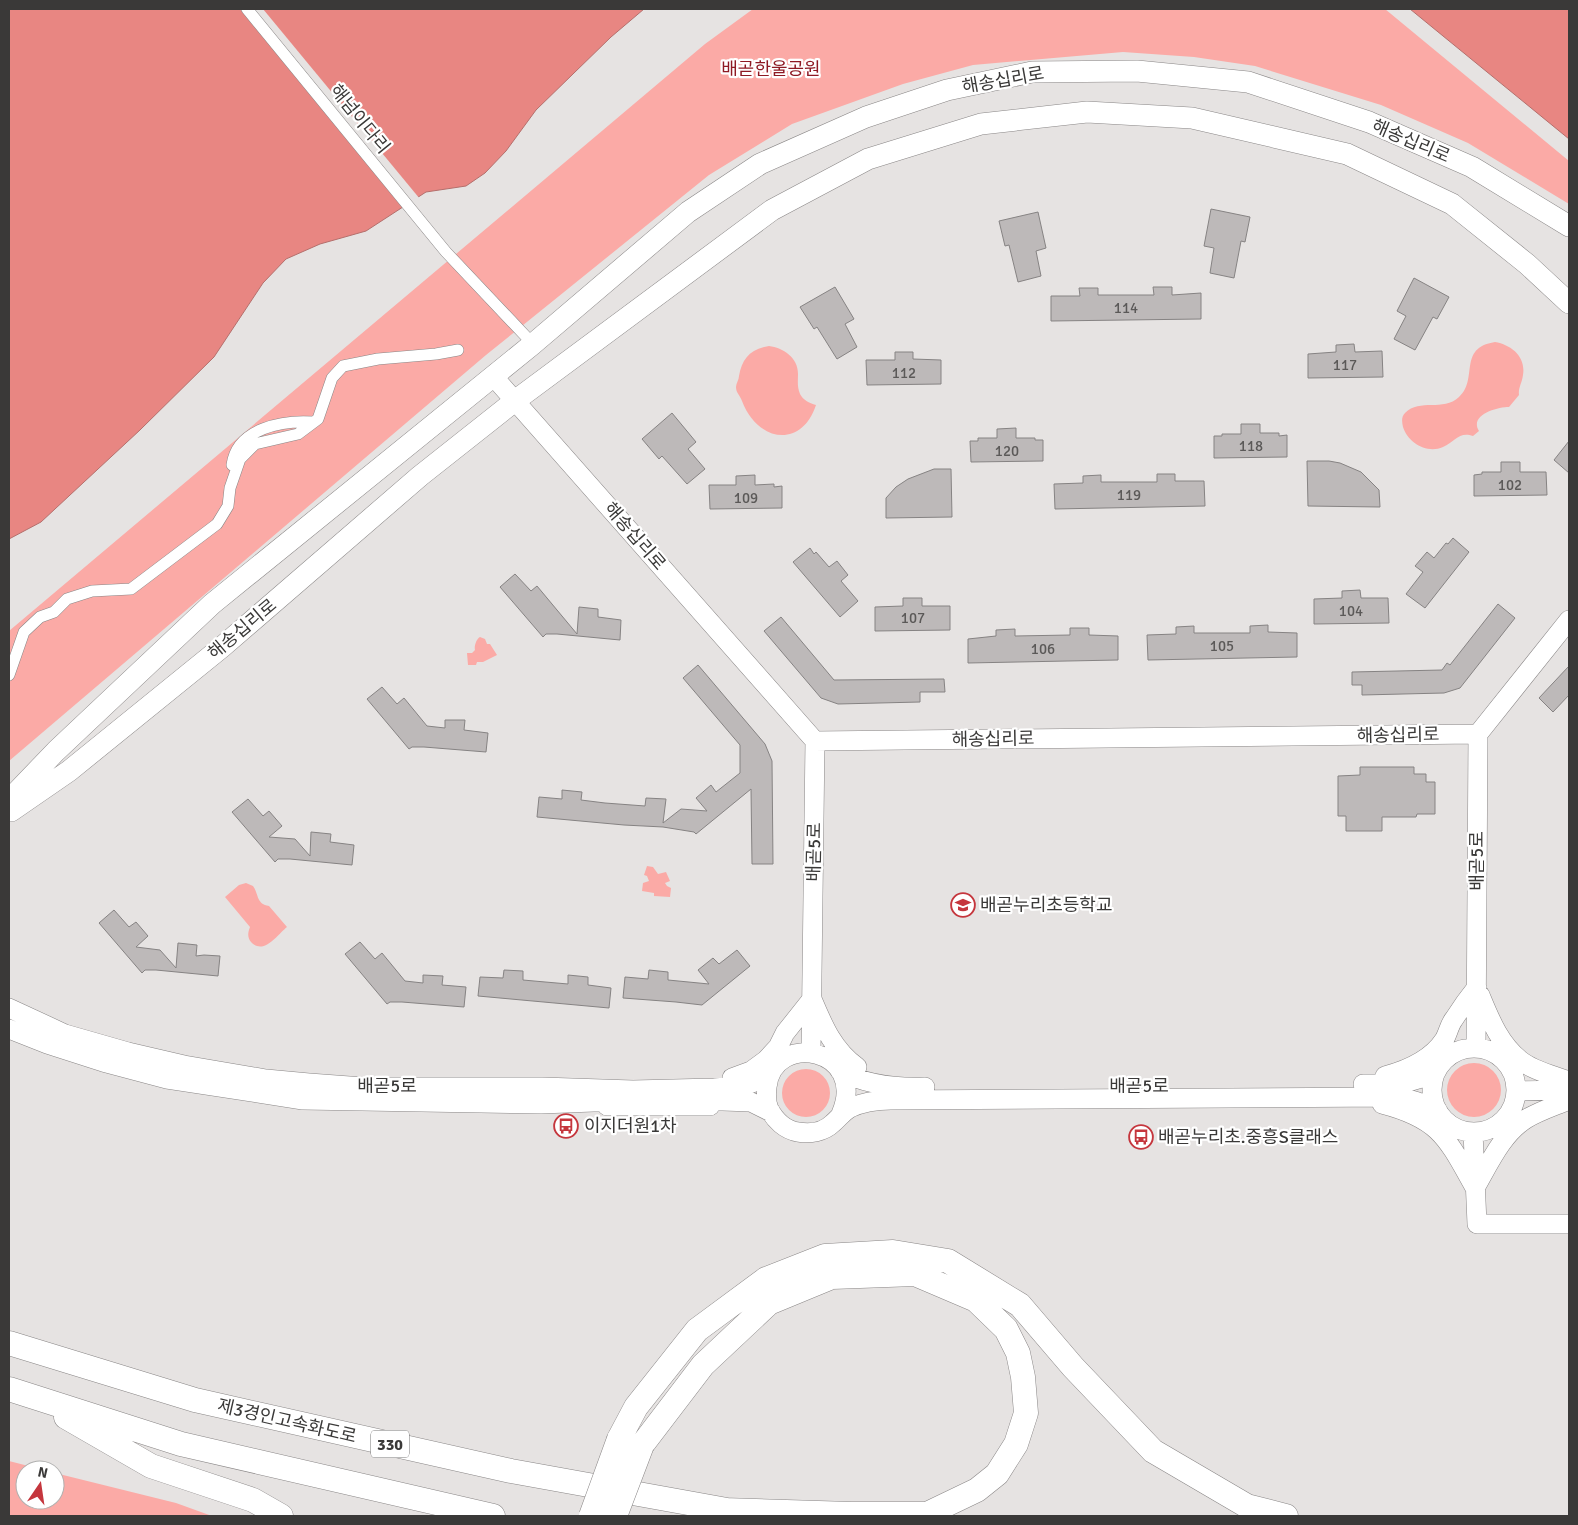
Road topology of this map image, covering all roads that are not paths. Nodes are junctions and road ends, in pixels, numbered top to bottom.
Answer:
1 (247, 9) edge
2 (1569, 226) edge
3 (1569, 303) edge
4 (533, 344) junction
5 (458, 350) dead end
6 (493, 376) junction
7 (516, 400) junction
8 (1569, 620) edge
9 (9, 675) edge
10 (1478, 734) junction
11 (815, 741) junction
12 (9, 800) edge
13 (9, 813) edge
14 (1476, 987) junction
15 (812, 999) junction
16 (9, 1008) edge
17 (9, 1029) edge
18 (1476, 1048) junction
19 (811, 1052) junction
20 (1437, 1070) junction
21 (772, 1071) junction
22 (840, 1071) junction
23 (1569, 1081) edge
24 (1569, 1090) edge
25 (1354, 1091) junction
26 (1517, 1091) junction
27 (937, 1093) junction
28 (541, 1095) junction
29 (1569, 1100) edge
30 (1438, 1111) junction
31 (771, 1112) junction
32 (841, 1114) junction
33 (1473, 1132) junction
34 (1475, 1188) junction
35 (1569, 1224) edge
36 (9, 1342) edge
37 (16, 1391) edge
38 (723, 1510) junction
39 (281, 1516) edge
40 (493, 1516) edge
41 (591, 1516) edge
42 (615, 1516) edge
43 (777, 1516) edge
44 (1286, 1516) edge

1 - 4 street, 해넘이다리
2 - 4 main road, 해송십리로
3 - 7 main road, 해송십리로
4 - 6 main road, 해송십리로
5 - 9 street
6 - 7 street, 해송십리로
6 - 12 main road, 해송십리로
7 - 11 street, 해송십리로
7 - 13 main road, 해송십리로
8 - 10 street
10 - 11 street, 해송십리로
10 - 14 street, 배곧5로
11 - 15 street, 배곧5로
14 - 18 street, 배곧5로
14 - 23 street
14 - 25 street
15 - 19 street, 배곧5로
15 - 27 street
15 - 28 street
16 - 28 street, 배곧5로
17 - 28 street, 배곧5로
18 - 20 street, 배곧5로
18 - 26 street, 배곧5로
19 - 21 street, 배곧5로
19 - 22 street, 배곧5로
20 - 25 street, 배곧5로
20 - 30 street
21 - 28 street, 배곧5로
21 - 31 street
22 - 27 street, 배곧5로
22 - 32 street
24 - 26 street
25 - 27 street, 배곧5로
25 - 30 street, 배곧5로
25 - 34 street
26 - 33 street
27 - 28 street, 배곧5로
27 - 32 street, 배곧5로
28 - 31 street, 배곧5로
29 - 34 street
30 - 33 street, 배곧5로
31 - 32 street, 배곧5로
33 - 34 street
34 - 35 street
36 - 38 highway, 제3경인고속화도로 / 330
37 - 39 highway
37 - 40 highway
38 - 42 highway, bridge
38 - 43 highway, 제3경인고속화도로 / 330
41 - 44 highway, bridge

